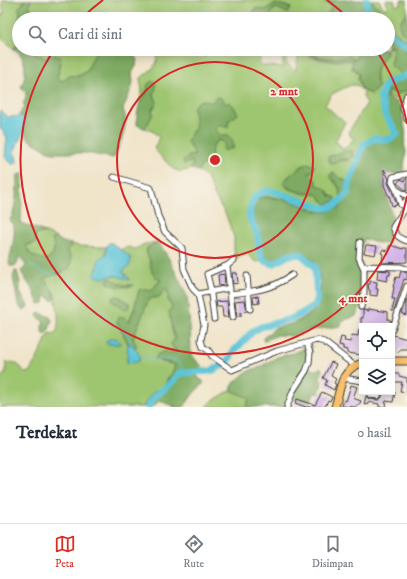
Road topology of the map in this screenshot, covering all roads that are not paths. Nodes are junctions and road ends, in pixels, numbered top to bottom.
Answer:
1 (407, 95) edge
2 (407, 119) edge
3 (407, 174) edge
4 (114, 177) dead end
5 (396, 189) junction
6 (407, 196) edge
7 (407, 200) edge
8 (407, 206) edge
9 (407, 241) edge
10 (360, 242) dead end
11 (234, 260) dead end
12 (227, 266) junction
13 (363, 266) junction
14 (407, 269) edge
15 (292, 275) dead end
16 (247, 276) dead end
17 (407, 286) edge
18 (210, 291) junction
19 (230, 291) junction
20 (248, 292) junction
21 (198, 294) junction
22 (361, 306) dead end
23 (250, 309) dead end
24 (233, 317) dead end
25 (214, 320) dead end
26 (394, 323) edge
27 (307, 343) junction
28 (395, 361) edge
29 (407, 361) edge
30 (359, 364) edge
31 (343, 378) junction
32 (359, 381) edge
33 (287, 407) edge
34 (336, 407) edge

1 - 2 street
3 - 5 street
4 - 21 street
5 - 6 street
5 - 7 street
8 - 9 street
10 - 13 street
11 - 12 street
12 - 18 street
12 - 19 street
13 - 14 street
13 - 22 street
15 - 20 street
16 - 20 street
17 - 26 street
18 - 19 street
18 - 21 street
18 - 25 street
19 - 20 street
19 - 24 street
20 - 23 street
21 - 27 street
27 - 30 street
27 - 33 street
28 - 29 main road
30 - 31 main road
31 - 32 street
31 - 34 main road

